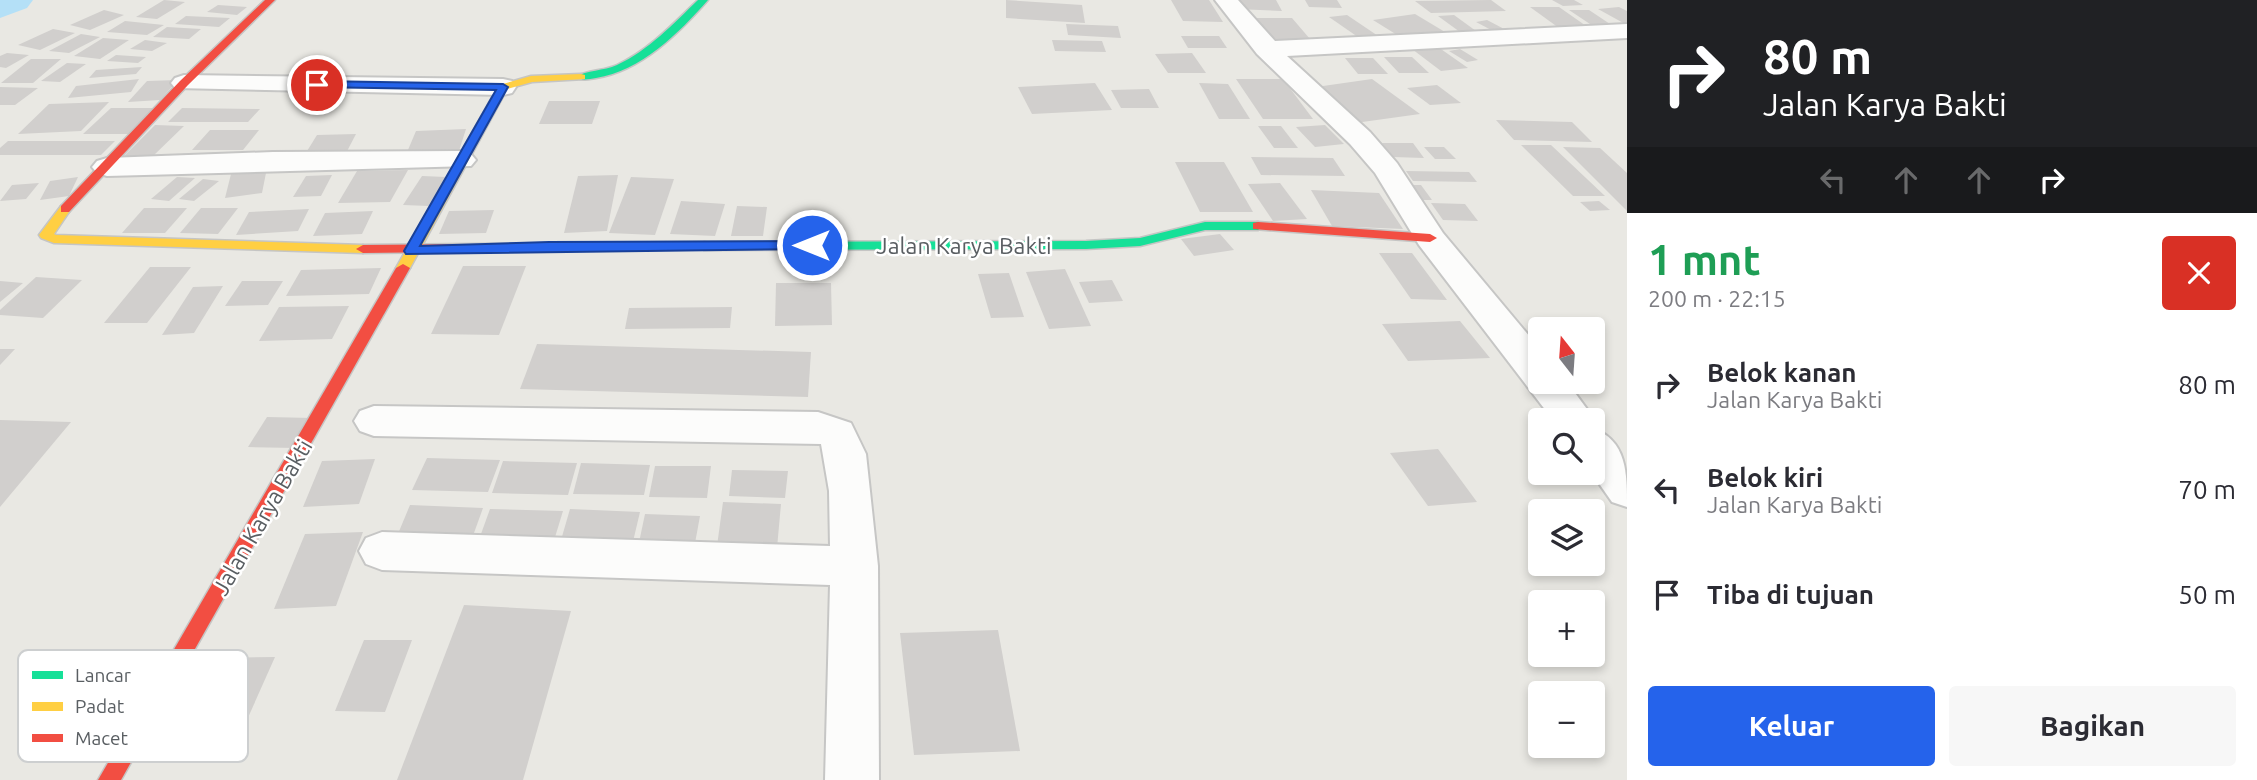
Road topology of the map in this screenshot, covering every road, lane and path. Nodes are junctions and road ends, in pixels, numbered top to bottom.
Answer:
1 (270, 0) edge
2 (703, 0) edge
3 (1226, 0) edge
4 (1627, 31) edge
5 (1266, 49) junction
6 (184, 83) junction
7 (503, 87) junction
8 (461, 160) junction
9 (107, 166) junction
10 (1430, 238) junction
11 (411, 251) junction
12 (1528, 359) edge
13 (1555, 394) edge
14 (1566, 408) edge
15 (374, 421) dead end
16 (1605, 460) edge
17 (1627, 490) edge
18 (382, 551) dead end
19 (855, 566) junction
20 (185, 650) edge
21 (119, 762) edge
22 (109, 780) edge
23 (852, 780) edge

1 - 6 street, Jalan Karya Bakti
2 - 7 street
3 - 5 street
4 - 5 street
5 - 10 street
6 - 7 street
6 - 9 street, Jalan Karya Bakti
7 - 8 street, Jalan Karya Bakti
8 - 9 street
8 - 11 street, Jalan Karya Bakti
9 - 11 street, Jalan Karya Bakti
10 - 11 street, Jalan Karya Bakti
10 - 12 street
11 - 20 street, Jalan Karya Bakti
13 - 14 street
15 - 19 street
16 - 17 street
18 - 19 street
19 - 23 street
21 - 22 street, Jalan Karya Bakti

